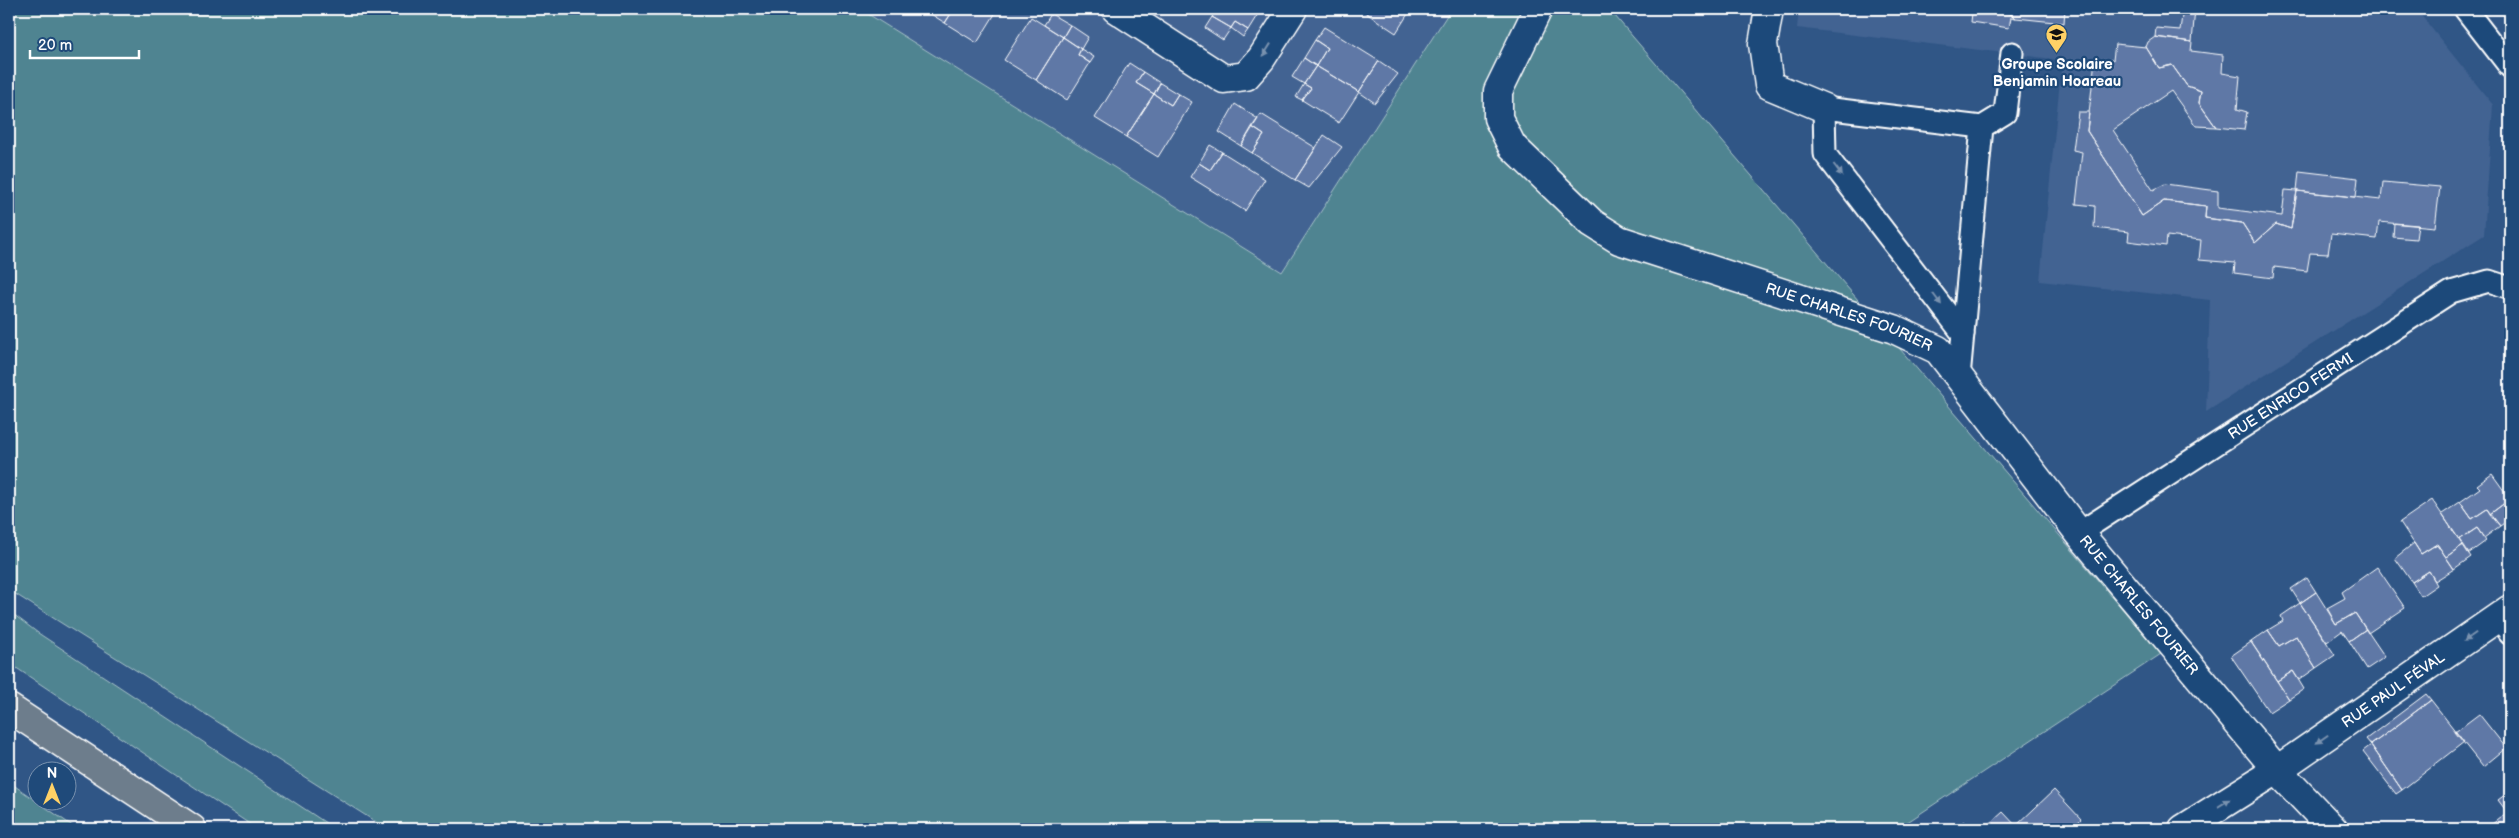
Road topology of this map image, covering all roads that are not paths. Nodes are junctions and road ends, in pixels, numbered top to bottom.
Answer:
1 (1116, 9) edge
2 (1293, 9) edge
3 (1538, 9) edge
4 (1769, 9) edge
5 (2465, 9) edge
6 (2012, 53) dead end
7 (2510, 67) edge
8 (1824, 108) junction
9 (1982, 127) junction
10 (2510, 288) edge
11 (1963, 334) junction
12 (1959, 377) junction
13 (2079, 533) junction
14 (2506, 620) edge
15 (9, 708) edge
16 (2277, 770) junction
17 (192, 829) edge
18 (2182, 829) edge
19 (2332, 829) edge

2 -> 1 street
3 - 12 street, RUE CHARLES FOURIER
4 - 8 street
5 - 7 lane
6 - 9 lane
8 - 9 lane
8 -> 11 lane
9 - 11 lane
10 - 13 lane, RUE ENRICO FERMI
11 - 12 lane
12 - 13 street, RUE CHARLES FOURIER
13 - 16 street, RUE CHARLES FOURIER
14 -> 16 street, RUE PAUL FÉVAL
15 - 17 main road
18 -> 16 street, RUE PAUL FÉVAL
16 - 19 street, RUE CHARLES FOURIER

